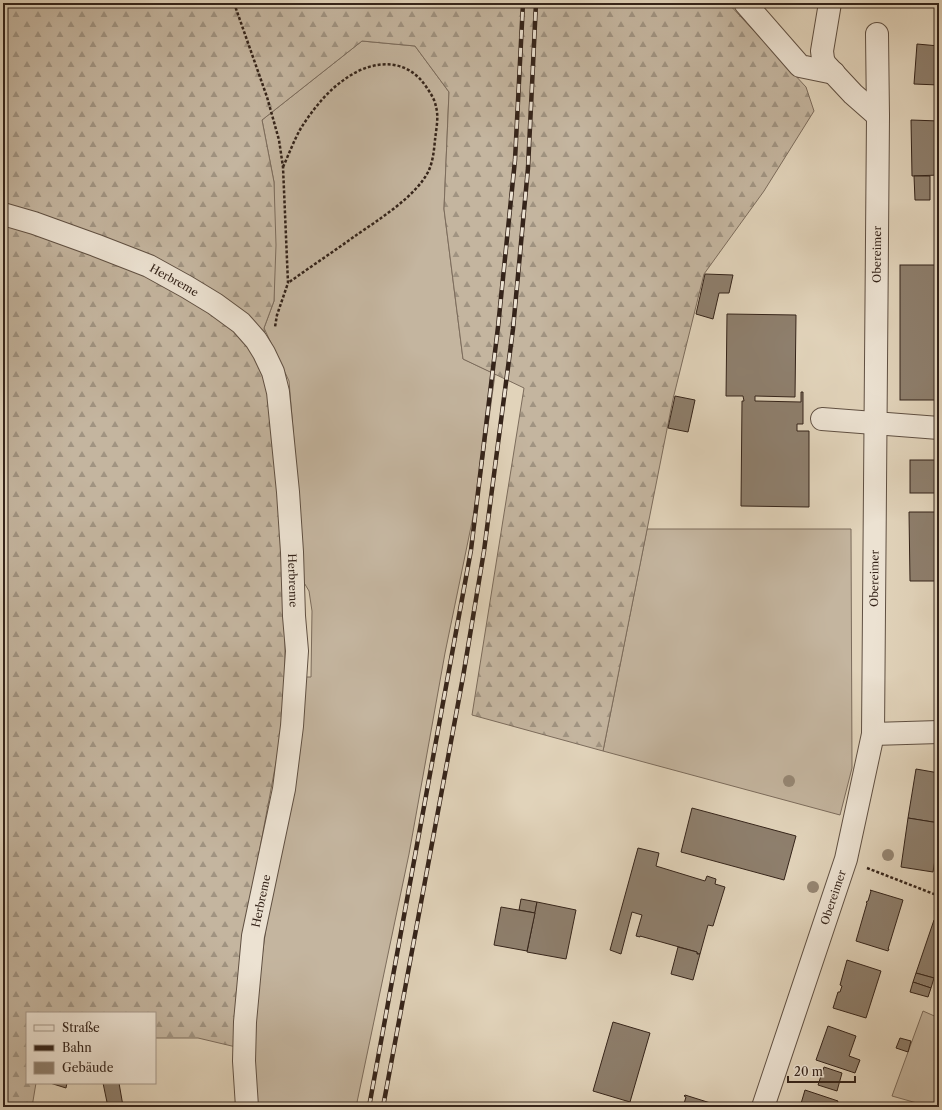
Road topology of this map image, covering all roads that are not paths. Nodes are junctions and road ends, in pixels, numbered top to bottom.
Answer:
1 (745, 3) edge
2 (830, 3) edge
3 (876, 34) dead end
4 (834, 73) junction
5 (878, 116) junction
6 (3, 214) edge
7 (822, 419) dead end
8 (876, 423) junction
9 (939, 428) edge
10 (939, 732) edge
11 (873, 734) junction
12 (247, 1107) edge
13 (763, 1107) edge

1 - 4 street
2 - 4 street
3 - 5 street, Obereimer
4 - 5 street
5 - 8 street, Obereimer
6 - 12 street, Herbreme
7 - 8 street
8 - 9 street
8 - 11 street, Obereimer
10 - 11 street
11 - 13 street, Obereimer

